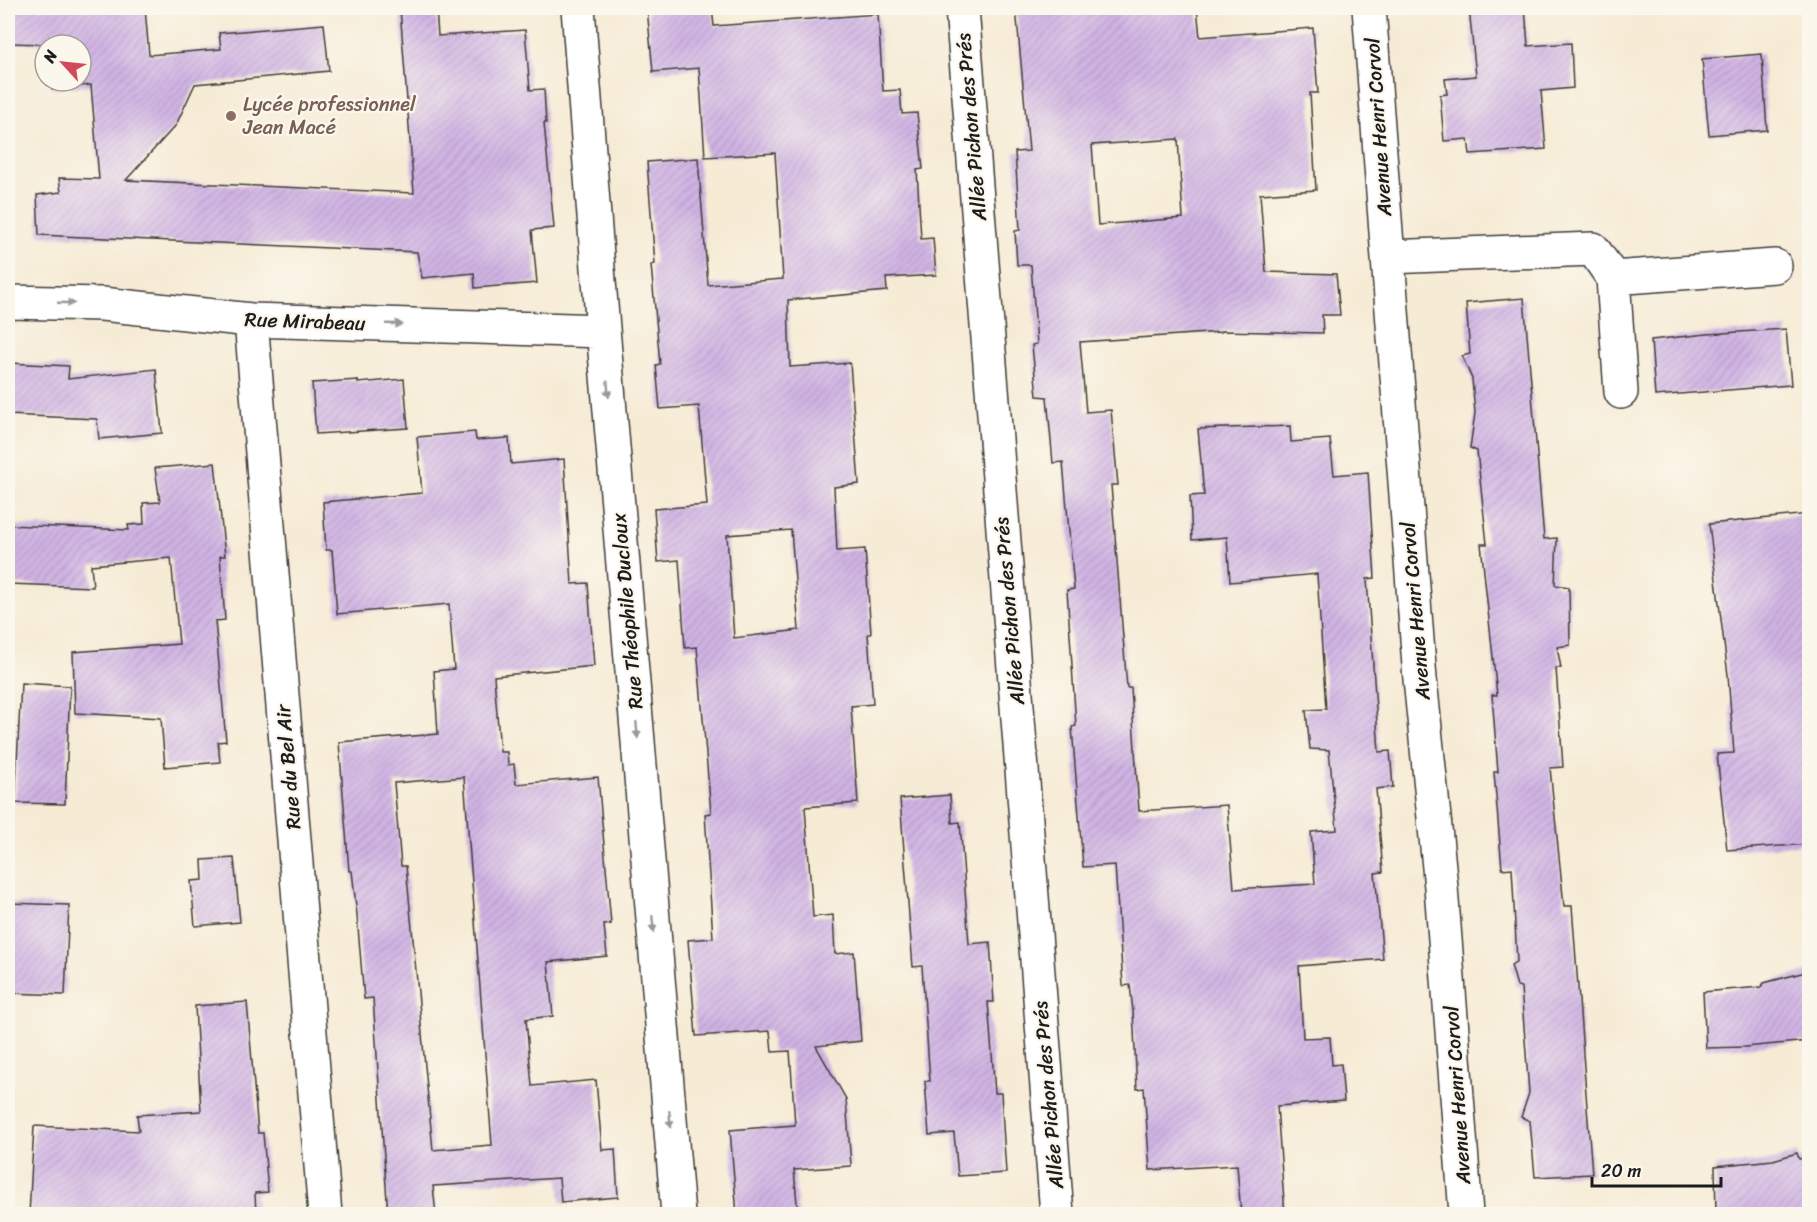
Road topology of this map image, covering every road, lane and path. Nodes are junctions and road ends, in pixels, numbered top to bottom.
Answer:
1 (578, 8) edge
2 (962, 8) edge
3 (1369, 8) edge
4 (1809, 106) edge
5 (1809, 183) edge
6 (1388, 257) junction
7 (1775, 266) dead end
8 (1613, 278) junction
9 (8, 302) edge
10 (251, 320) junction
11 (603, 331) junction
12 (1621, 392) dead end
13 (325, 1215) edge
14 (678, 1215) edge
15 (1057, 1215) edge
16 (1466, 1215) edge

1 - 11 street, Rue Théophile Ducloux
2 - 15 street, Allée Pichon des Prés
3 - 6 street, Avenue Henri Corvol
4 - 5 path
6 - 8 street
6 - 16 street, Avenue Henri Corvol
7 - 8 street
8 - 12 street
9 -> 10 street, Rue Mirabeau
10 -> 11 street, Rue Mirabeau
10 - 13 street, Rue du Bel Air
11 -> 14 street, Rue Théophile Ducloux

